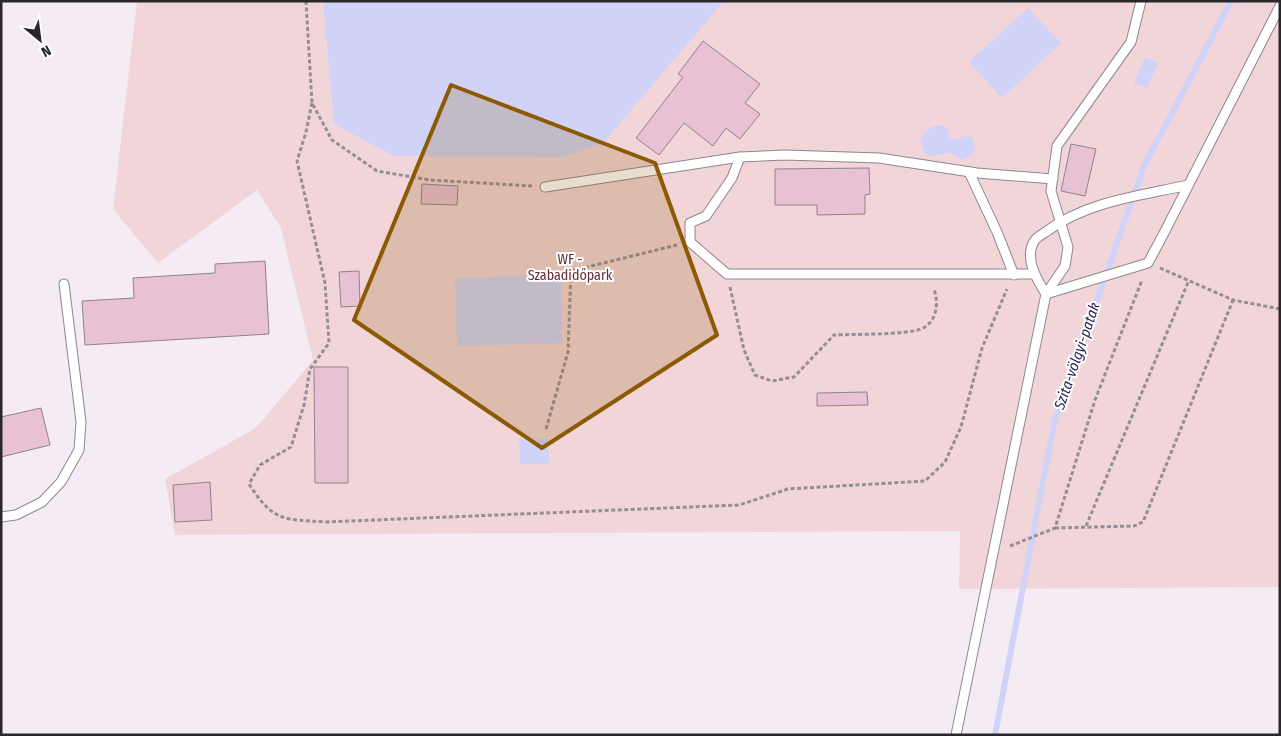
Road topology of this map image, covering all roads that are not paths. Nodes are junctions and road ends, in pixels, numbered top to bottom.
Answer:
1 (1141, 1) edge
2 (1280, 6) edge
3 (740, 157) junction
4 (969, 172) junction
5 (1053, 179) junction
6 (1188, 185) junction
7 (545, 187) road end
8 (1061, 221) junction
9 (1034, 274) junction
10 (1014, 275) junction
11 (64, 284) dead end
12 (1046, 294) junction
13 (1, 517) edge
14 (956, 735) edge

1 - 5 lane
2 - 6 lane
3 - 4 lane
3 - 7 lane
3 - 10 lane
4 - 5 lane
4 - 10 lane
5 - 8 lane
6 - 8 lane
6 - 12 lane
8 - 9 lane
8 - 12 lane
9 - 10 lane
9 - 12 lane
11 - 13 lane
12 - 14 lane

